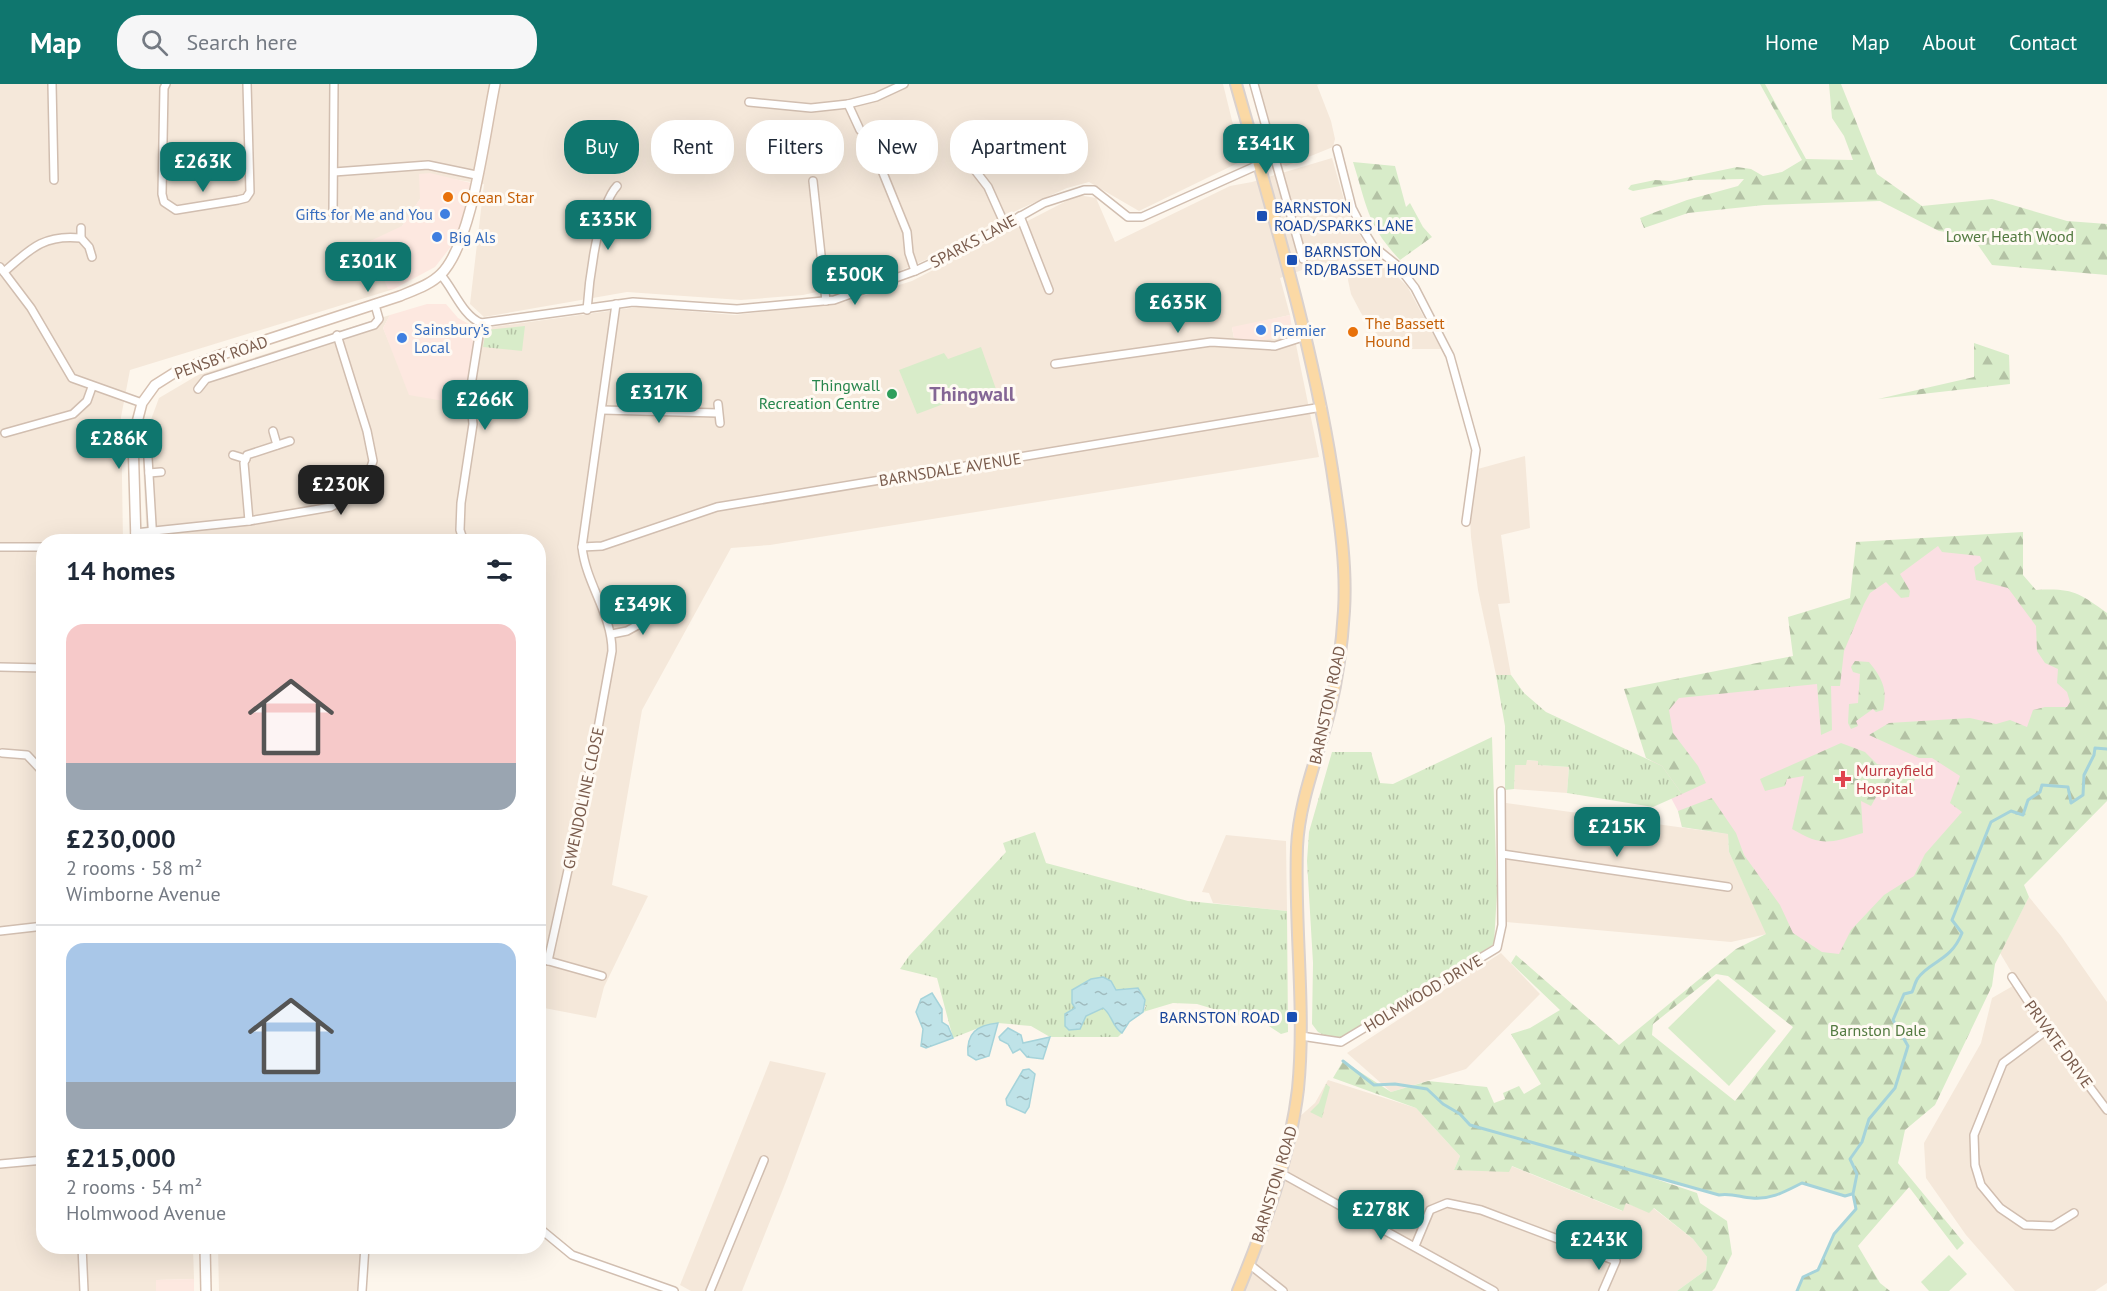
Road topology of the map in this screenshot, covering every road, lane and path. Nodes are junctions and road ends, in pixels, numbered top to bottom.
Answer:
1 (51, 84) edge
2 (166, 84) edge
3 (247, 84) edge
4 (334, 84) edge
5 (495, 84) edge
6 (904, 84) edge
7 (1236, 84) edge
8 (1254, 84) edge
9 (749, 102) dead end
10 (848, 105) junction
11 (1338, 150) dead end
12 (1258, 165) junction
13 (334, 172) junction
14 (978, 174) edge
15 (476, 175) junction
16 (54, 180) dead end
17 (813, 181) dead end
18 (617, 186) dead end
19 (333, 214) dead end
20 (1020, 216) junction
21 (1005, 225) junction
22 (81, 228) dead end
23 (81, 238) junction
24 (92, 257) dead end
25 (1303, 259) dead end
26 (2, 269) edge
27 (915, 271) junction
28 (441, 275) junction
29 (1049, 290) dead end
30 (826, 301) junction
31 (616, 304) junction
32 (375, 305) junction
33 (587, 309) junction
34 (481, 323) junction
35 (337, 335) junction
36 (1306, 336) junction
37 (1055, 364) dead end
38 (92, 387) junction
39 (198, 389) dead end
40 (142, 403) junction
41 (718, 404) dead end
42 (1322, 407) junction
43 (602, 410) junction
44 (717, 413) junction
45 (720, 423) dead end
46 (273, 431) dead end
47 (5, 433) dead end
48 (290, 441) dead end
49 (277, 445) junction
50 (233, 455) dead end
51 (148, 458) dead end
52 (246, 459) junction
53 (162, 472) dead end
54 (149, 473) junction
55 (249, 520) junction
56 (1466, 522) dead end
57 (153, 532) junction
58 (135, 534) edge
59 (146, 534) edge
60 (461, 534) edge
61 (0, 547) edge
62 (36, 547) edge
63 (582, 547) junction
64 (661, 601) dead end
65 (612, 634) junction
66 (0, 667) edge
67 (36, 668) edge
68 (2, 753) dead end
69 (36, 765) edge
70 (1501, 791) dead end
71 (1502, 854) junction
72 (1728, 887) dead end
73 (36, 927) edge
74 (0, 931) edge
75 (548, 961) joint
76 (602, 976) dead end
77 (2012, 977) dead end
78 (2047, 1030) junction
79 (1301, 1036) junction
80 (2107, 1110) edge
81 (764, 1160) dead end
82 (36, 1161) edge
83 (0, 1164) edge
84 (1279, 1172) junction
85 (2074, 1213) dead end
86 (546, 1234) edge
87 (1414, 1246) junction
88 (82, 1254) edge
89 (205, 1254) edge
90 (364, 1254) edge
91 (1249, 1264) junction
92 (84, 1291) edge
93 (206, 1291) edge
94 (362, 1291) edge
95 (674, 1291) edge
96 (711, 1291) edge
97 (1238, 1291) edge
98 (1283, 1291) edge
99 (1494, 1291) edge
100 (1603, 1291) edge

1 - 16 street
2 - 3 street
4 - 13 street
5 - 15 main road, PENSBY ROAD
6 - 10 street
7 - 12 main road, BARNSTON ROAD
8 - 25 street
9 - 10 street
10 - 27 street
11 - 56 street
12 - 20 street, SPARKS LANE
12 - 36 main road, BARNSTON ROAD
13 - 15 street
13 - 19 street
14 - 21 street
15 - 28 main road, PENSBY ROAD
17 - 30 street
18 - 33 street
20 - 21 street, SPARKS LANE
20 - 29 street
21 - 27 street, SPARKS LANE
22 - 23 street
23 - 24 street
23 - 26 street
26 - 38 street
27 - 30 street, SPARKS LANE
28 - 32 main road, PENSBY ROAD
28 - 34 street
30 - 31 street, SPARKS LANE
31 - 33 street, SPARKS LANE
31 - 43 street
32 - 35 street, PENSBY ROAD
32 - 40 main road, PENSBY ROAD
33 - 34 street, SPARKS LANE
34 - 60 street
35 - 39 street, PENSBY ROAD
35 - 55 street
36 - 37 street
36 - 42 main road, BARNSTON ROAD
38 - 40 street
38 - 47 street
40 - 58 main road, PENSBY ROAD
41 - 44 street
42 - 63 street, BARNSDALE AVENUE
42 - 79 main road, BARNSTON ROAD
43 - 44 street
43 - 63 street
44 - 45 street
46 - 49 street
48 - 49 street
49 - 52 street
50 - 52 street
51 - 54 street
52 - 55 street
53 - 54 street
54 - 57 street
55 - 57 street
57 - 59 street
61 - 62 street
63 - 65 street
64 - 65 street
65 - 75 street, GWENDOLINE CLOSE
66 - 67 street
68 - 69 street
70 - 71 street, HOLMWOOD DRIVE
71 - 72 street
71 - 79 street, HOLMWOOD DRIVE
73 - 74 street
75 - 76 street
77 - 78 street, PRIVATE DRIVE
78 - 80 street, PRIVATE DRIVE
78 - 85 street
79 - 84 main road, BARNSTON ROAD
81 - 96 street
82 - 83 street
84 - 87 street
84 - 91 main road, BARNSTON ROAD
86 - 95 street
87 - 99 street
87 - 100 street
88 - 92 street
89 - 93 main road
90 - 94 street
91 - 97 main road, BARNSTON ROAD
91 - 98 street

